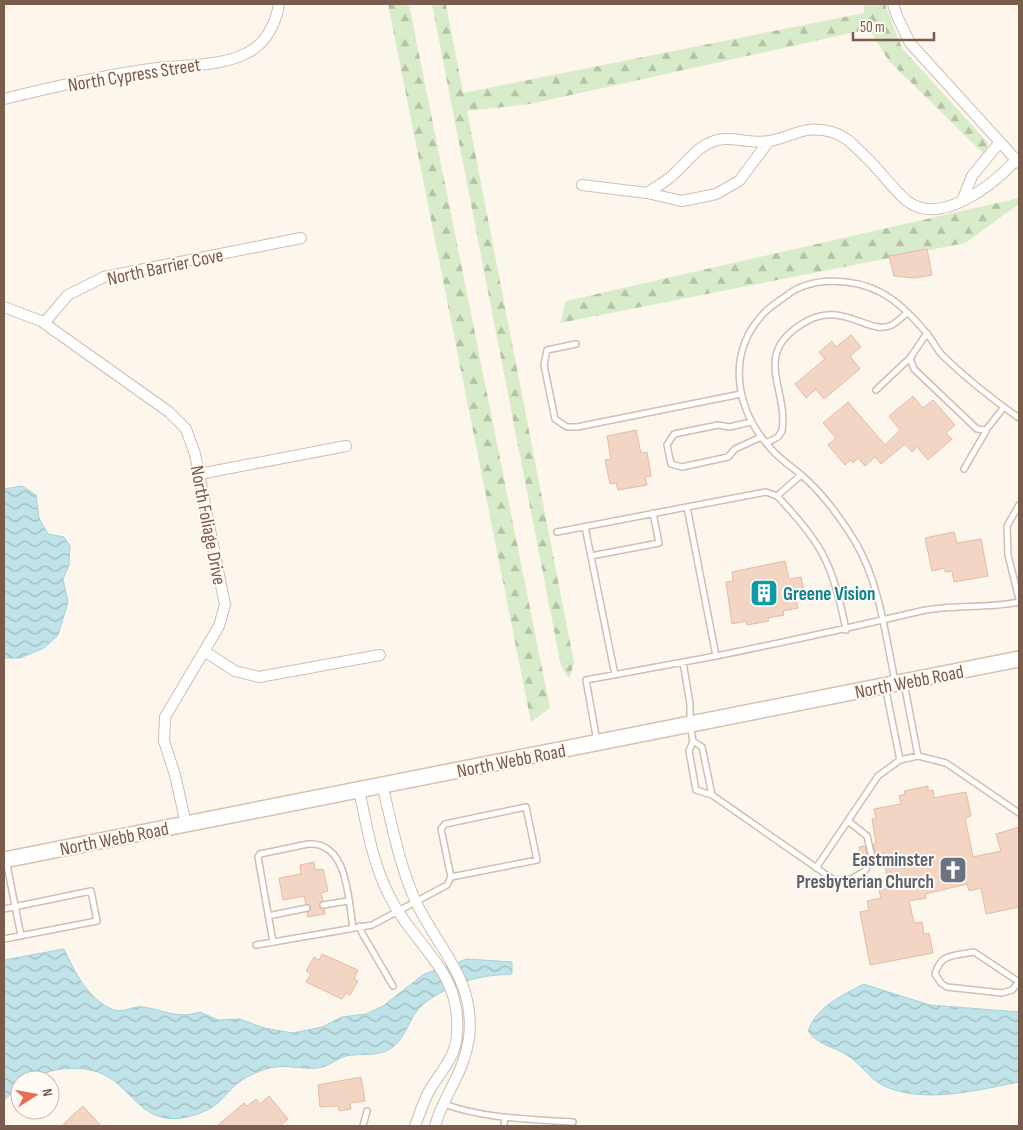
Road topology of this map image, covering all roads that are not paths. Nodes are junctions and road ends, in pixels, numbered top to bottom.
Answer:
1 (279, 4) edge
2 (893, 4) edge
3 (4, 98) edge
4 (769, 141) junction
5 (1000, 142) junction
6 (1018, 162) edge
7 (582, 185) dead end
8 (647, 193) junction
9 (962, 201) junction
10 (301, 238) dead end
11 (4, 307) edge
12 (907, 313) junction
13 (44, 323) junction
14 (927, 333) junction
15 (576, 344) dead end
16 (912, 356) junction
17 (876, 390) dead end
18 (741, 394) junction
19 (1004, 407) junction
20 (1019, 418) edge
21 (751, 422) junction
22 (986, 430) junction
23 (762, 437) junction
24 (766, 443) junction
25 (346, 446) dead end
26 (964, 469) dead end
27 (199, 474) junction
28 (801, 475) junction
29 (777, 496) junction
30 (1019, 505) edge
31 (686, 507) junction
32 (653, 513) junction
33 (585, 527) junction
34 (557, 532) dead end
35 (591, 556) junction
36 (1019, 600) edge
37 (882, 621) junction
38 (846, 630) junction
39 (204, 651) junction
40 (380, 655) dead end
41 (716, 656) junction
42 (1019, 659) edge
43 (684, 662) junction
44 (615, 675) junction
45 (895, 684) junction
46 (690, 725) junction
47 (693, 741) junction
48 (598, 743) junction
49 (918, 756) junction
50 (900, 760) junction
51 (382, 784) junction
52 (359, 790) junction
53 (712, 795) junction
54 (1019, 813) edge
55 (848, 821) junction
56 (186, 824) junction
57 (5, 860) edge
58 (816, 868) junction
59 (451, 877) junction
60 (348, 900) junction
61 (416, 903) junction
62 (323, 905) dead end
63 (15, 907) junction
64 (307, 908) dead end
65 (4, 909) edge
66 (398, 912) junction
67 (268, 916) junction
68 (360, 926) junction
69 (353, 927) junction
70 (21, 936) junction
71 (4, 939) edge
72 (273, 942) junction
73 (256, 945) dead end
74 (1019, 982) edge
75 (393, 986) dead end
76 (444, 1104) junction
77 (366, 1111) dead end
78 (504, 1117) junction
79 (534, 1119) junction
80 (573, 1122) dead end
81 (363, 1126) edge
82 (415, 1126) edge
83 (435, 1126) edge
84 (504, 1126) edge
85 (534, 1126) edge

1 - 3 street, North Cypress Street
2 - 5 street
4 - 8 street
4 - 8 street
4 - 9 street
5 - 6 street
5 - 9 street
6 - 9 street
7 - 8 street
10 - 13 street, North Barrier Cove
11 - 13 street, North Foliage Drive
12 - 14 lane
12 - 18 lane
12 - 24 lane
13 - 27 street, North Foliage Drive
14 - 16 lane
14 - 19 lane
15 - 18 lane
16 - 17 lane
16 - 22 lane
18 - 21 lane
19 - 20 lane
19 - 22 lane
21 - 23 lane
21 - 23 lane
22 - 26 lane
23 - 24 lane
24 - 28 lane
25 - 27 street
27 - 39 street, North Foliage Drive
28 - 29 lane
28 - 37 lane
29 - 31 lane
29 - 38 lane
30 - 36 lane
31 - 32 lane
31 - 41 lane
32 - 33 lane
32 - 35 lane
33 - 34 lane
33 - 35 lane
35 - 44 lane
36 - 37 lane
37 - 38 lane
37 - 45 lane
38 - 41 lane
39 - 40 street
39 - 56 street, North Foliage Drive
41 - 43 lane
42 - 45 main road, North Webb Road
43 - 44 lane
43 - 46 lane
44 - 48 lane
45 - 46 main road, North Webb Road
45 - 49 lane
45 - 50 lane
46 - 47 lane
46 - 48 main road, North Webb Road
47 - 53 lane
47 - 53 lane
48 - 51 main road, North Webb Road
49 - 50 lane
49 - 54 lane
50 - 55 lane
51 - 52 main road, North Webb Road
51 - 61 street
52 - 56 main road, North Webb Road
52 - 66 street
53 - 58 lane
55 - 58 lane
55 - 58 lane
56 - 57 main road, North Webb Road
57 - 63 lane
59 - 59 lane
59 - 61 lane
60 - 62 lane
60 - 67 lane
60 - 69 lane
61 - 66 lane
61 - 76 street
63 - 65 lane
63 - 70 lane
63 - 70 lane
64 - 67 lane
66 - 68 lane
66 - 82 street
67 - 72 lane
68 - 69 lane
68 - 75 lane
69 - 72 lane
70 - 71 lane
72 - 73 lane
74 - 74 lane
76 - 78 lane
76 - 83 street
77 - 81 lane
78 - 79 lane
78 - 84 lane
79 - 80 lane
79 - 85 lane

